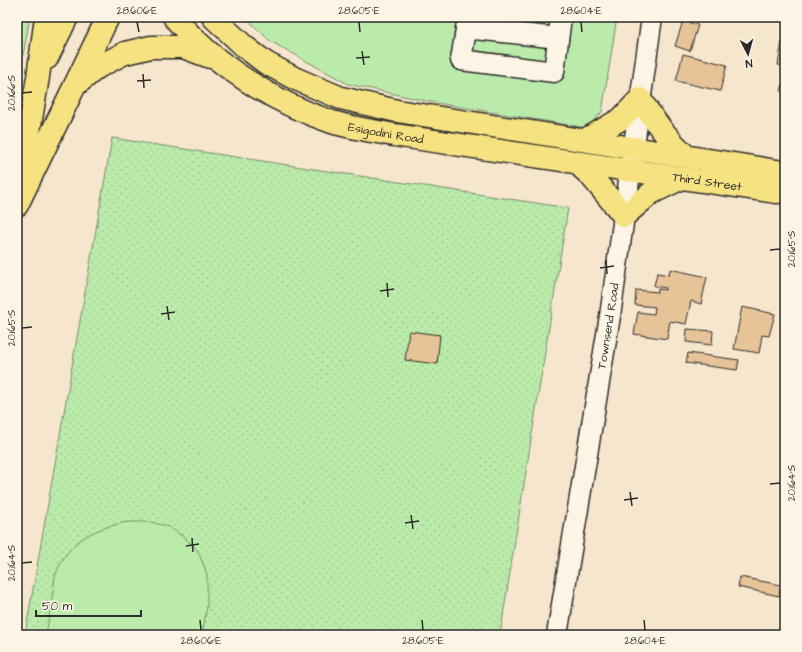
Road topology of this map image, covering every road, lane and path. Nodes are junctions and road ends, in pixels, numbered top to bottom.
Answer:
1 (46, 17) edge
2 (67, 17) edge
3 (108, 17) edge
4 (174, 17) edge
5 (193, 17) edge
6 (213, 17) edge
7 (561, 17) edge
8 (652, 17) edge
9 (467, 23) edge
10 (558, 38) junction
11 (244, 47) junction
12 (222, 62) junction
13 (38, 78) junction
14 (74, 86) junction
15 (640, 99) junction
16 (585, 140) junction
17 (633, 148) junction
18 (686, 156) junction
19 (577, 163) junction
20 (630, 171) junction
21 (785, 174) edge
22 (682, 178) junction
23 (785, 191) edge
24 (17, 205) edge
25 (624, 216) junction
26 (557, 635) edge

1 - 13 main road
2 - 13 main road
3 - 14 main road
4 - 12 main road, Esigodini Road
5 - 11 main road
6 - 11 main road, Esigodini Road
7 - 10 street
8 - 15 street, Townsend Road
9 - 10 street
9 - 10 street
11 - 16 main road, Esigodini Road
12 - 14 main road
12 - 19 main road, Esigodini Road
13 - 24 main road
14 - 24 main road
15 - 16 main road
15 - 17 street, Townsend Road
15 - 18 main road
16 - 17 main road, Esigodini Road
17 - 18 main road, Third Street
17 - 20 street, Townsend Road
18 - 21 main road, Third Street
19 - 20 main road, Esigodini Road
19 - 25 main road
20 - 22 main road, Third Street
20 - 25 street, Townsend Road
22 - 23 main road, Third Street
22 - 25 main road
25 - 26 street, Townsend Road

